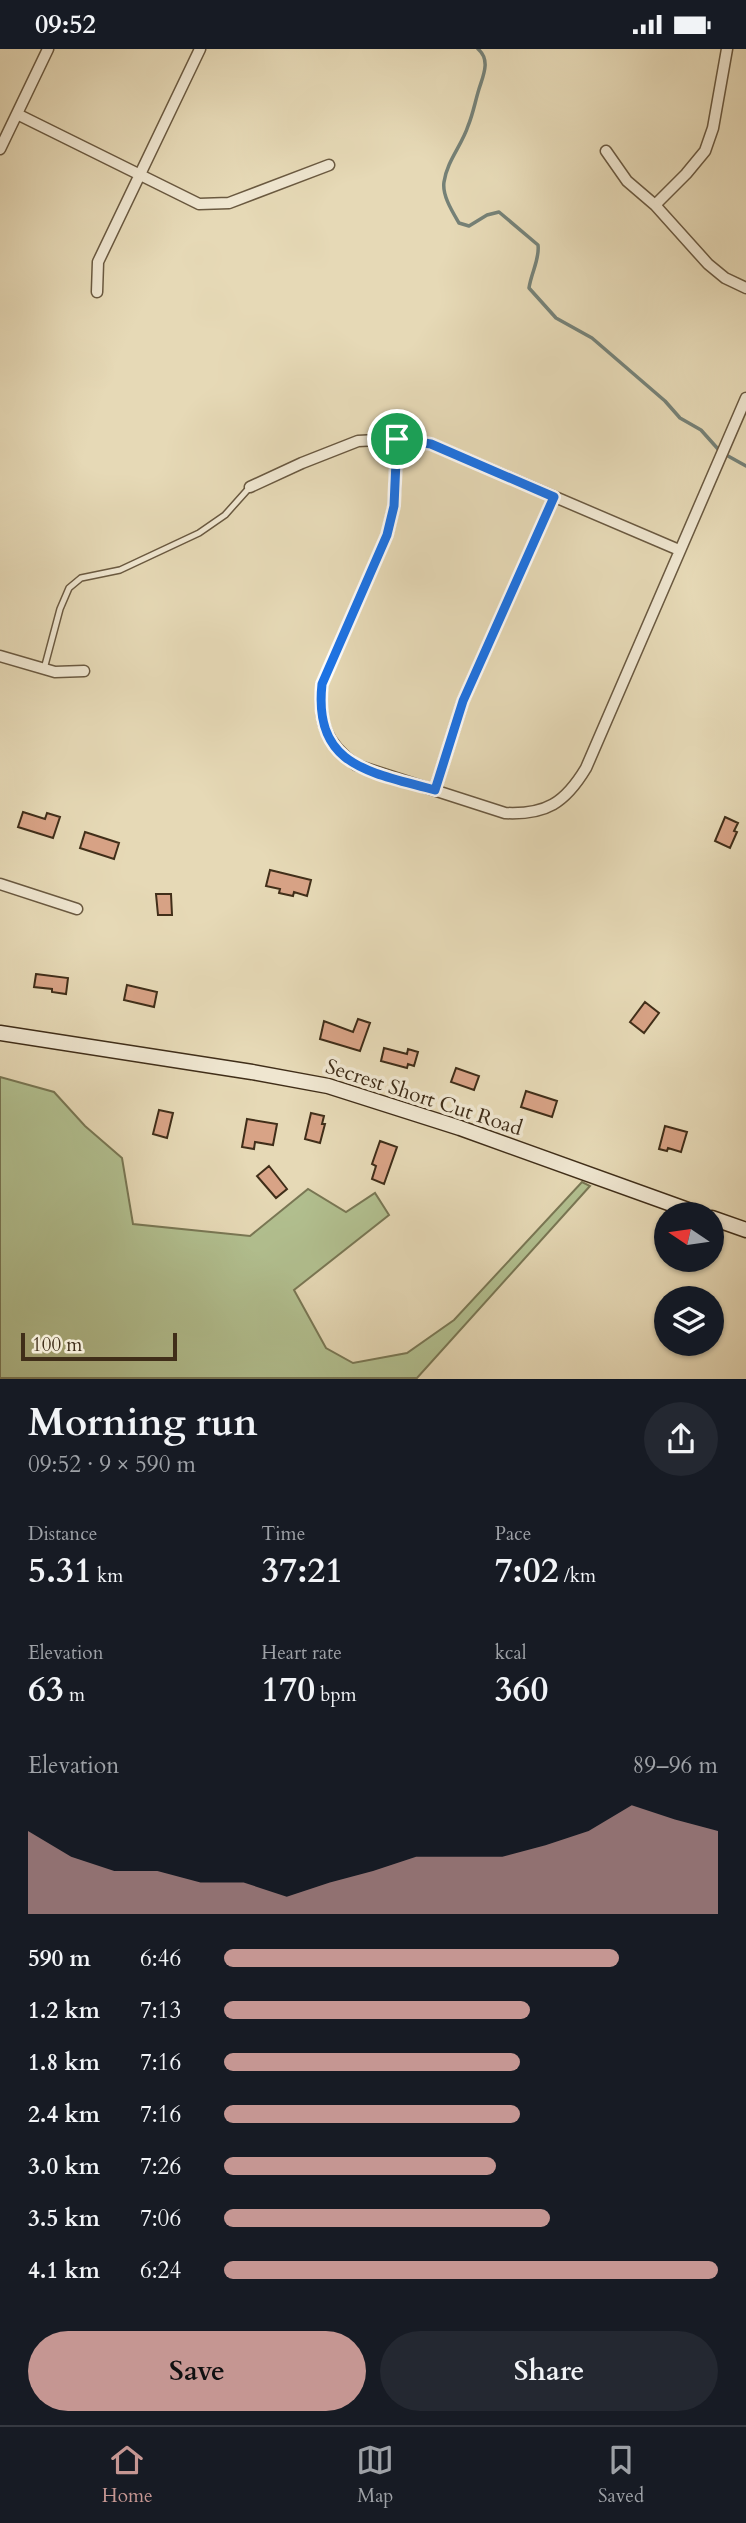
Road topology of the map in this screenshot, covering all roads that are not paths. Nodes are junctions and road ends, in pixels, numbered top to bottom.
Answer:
1 (48, 49) edge
2 (200, 49) edge
3 (727, 49) edge
4 (17, 114) junction
5 (0, 149) edge
6 (606, 151) dead end
7 (329, 166) dead end
8 (139, 176) junction
9 (655, 205) junction
10 (746, 288) edge
11 (97, 292) dead end
12 (746, 398) edge
13 (397, 439) junction
14 (250, 487) joint
15 (554, 497) junction
16 (679, 550) junction
17 (0, 656) edge
18 (44, 669) junction
19 (84, 671) dead end
20 (435, 790) junction
21 (0, 884) edge
22 (77, 909) dead end
23 (0, 1033) edge
24 (666, 1202) edge
25 (724, 1222) edge
26 (746, 1230) edge

1 - 4 street
2 - 8 street
3 - 9 street
4 - 5 street
4 - 8 street
6 - 9 street
7 - 8 street
8 - 11 street
9 - 10 street
12 - 16 street
13 - 14 street
13 - 15 street
13 - 20 street
14 - 18 lane
15 - 16 street
15 - 20 street
16 - 20 street
17 - 18 street
18 - 19 street
21 - 22 street
23 - 24 main road, Secrest Short Cut Road
25 - 26 main road

